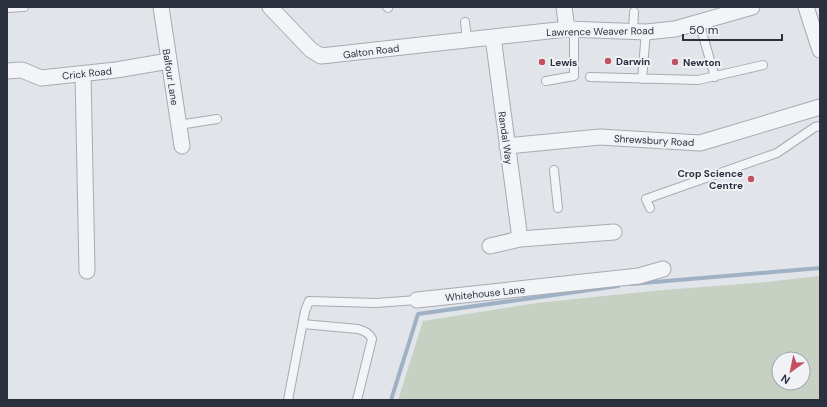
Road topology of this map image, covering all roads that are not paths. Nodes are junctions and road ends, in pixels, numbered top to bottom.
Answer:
1 (24, 7) edge
2 (160, 7) edge
3 (270, 7) edge
4 (564, 7) edge
5 (752, 7) edge
6 (806, 7) edge
7 (7, 8) edge
8 (634, 12) dead end
9 (465, 22) dead end
10 (700, 22) junction
11 (570, 30) junction
12 (639, 32) junction
13 (493, 37) junction
14 (467, 39) junction
15 (820, 50) edge
16 (169, 62) junction
17 (764, 65) dead end
18 (7, 71) edge
19 (83, 74) junction
20 (590, 77) dead end
21 (715, 77) junction
22 (642, 79) junction
23 (546, 81) dead end
24 (820, 107) edge
25 (217, 119) dead end
26 (179, 125) junction
27 (820, 126) edge
28 (182, 146) dead end
29 (508, 146) junction
30 (554, 170) dead end
31 (677, 188) junction
32 (680, 197) dead end
33 (558, 208) dead end
34 (650, 208) dead end
35 (614, 232) dead end
36 (520, 239) junction
37 (490, 246) dead end
38 (663, 269) dead end
39 (87, 271) dead end
40 (417, 300) joint
41 (303, 324) junction
42 (288, 400) edge
43 (356, 400) edge

1 - 7 lane
2 - 16 street, Balfour Lane
3 - 14 street, Galton Road
4 - 11 street
5 - 10 street, Lawrence Weaver Road
6 - 15 street
8 - 12 lane
9 - 14 lane
10 - 12 street, Lawrence Weaver Road
10 - 21 lane
11 - 12 street, Lawrence Weaver Road
11 - 13 street, Lawrence Weaver Road
11 - 23 lane
12 - 22 lane
13 - 14 street, Galton Road
13 - 29 street, Randal Way
16 - 19 street, Crick Road
16 - 26 street, Balfour Lane
17 - 21 lane
18 - 19 street, Crick Road
19 - 39 street
20 - 22 lane
21 - 22 lane
24 - 29 street, Shrewsbury Road
25 - 26 lane
26 - 28 street, Balfour Lane
27 - 31 lane
29 - 36 street, Randal Way
30 - 33 lane
31 - 32 lane
31 - 34 lane
35 - 36 street
36 - 37 street
38 - 40 street, Whitehouse Lane
40 - 41 lane, Whitehouse Lane
41 - 42 lane
41 - 43 lane

